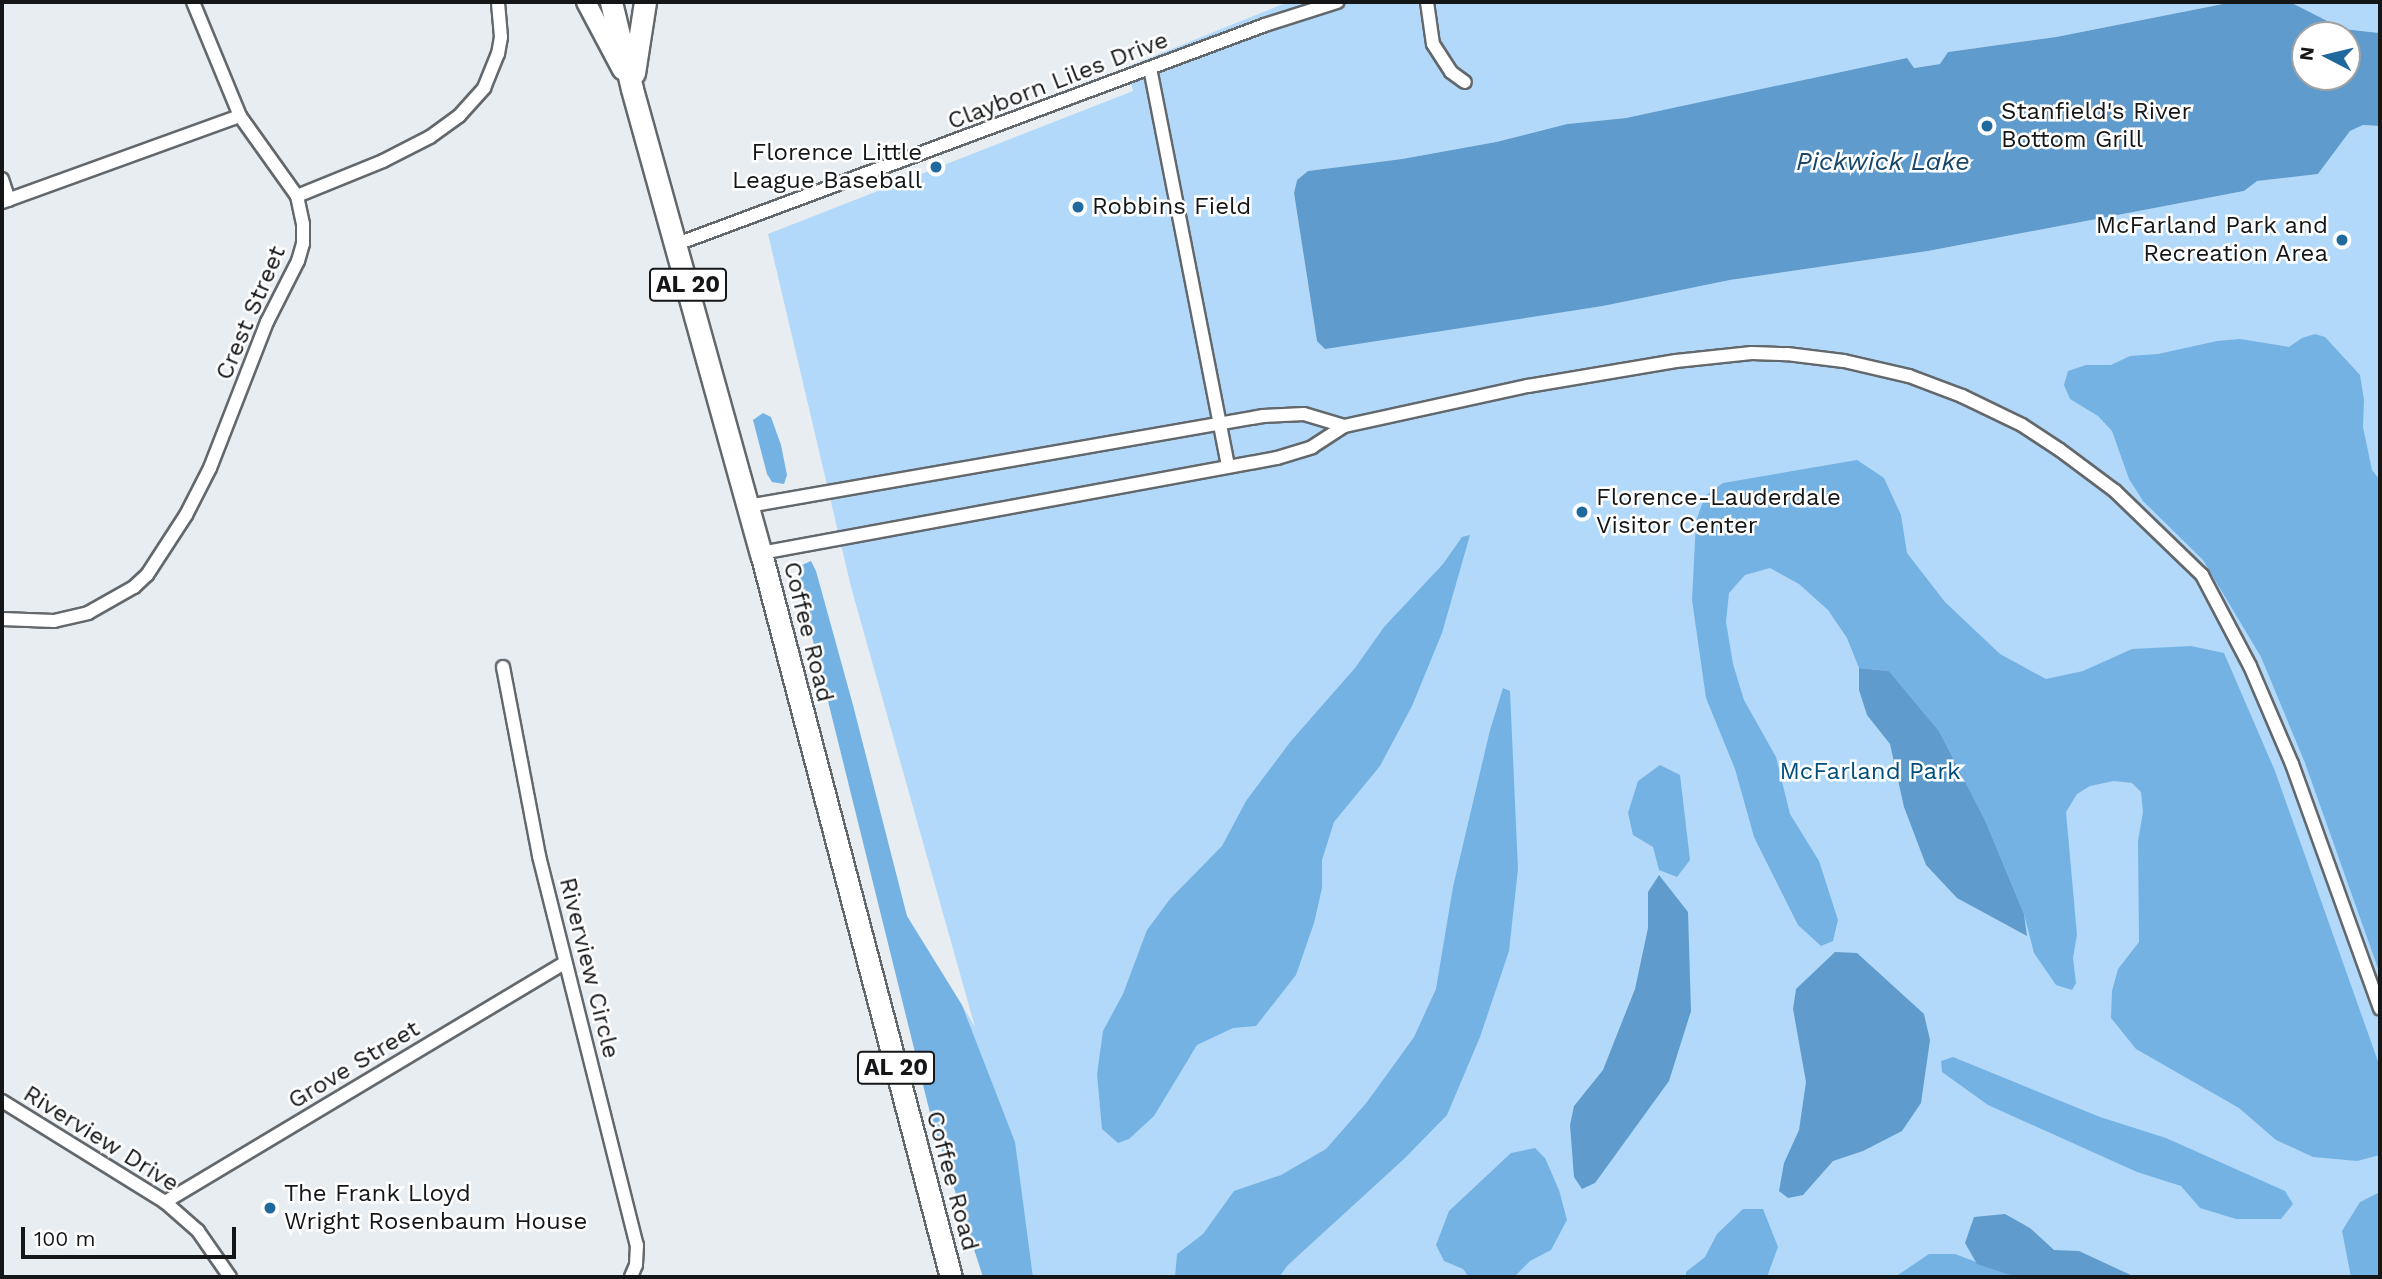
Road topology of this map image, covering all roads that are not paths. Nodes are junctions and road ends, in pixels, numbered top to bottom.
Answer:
1 (193, 2) edge
2 (498, 2) edge
3 (586, 2) edge
4 (611, 2) edge
5 (645, 2) edge
6 (1337, 2) edge
7 (1427, 2) edge
8 (1150, 68) junction
9 (1465, 82) dead end
10 (632, 89) junction
11 (240, 116) junction
12 (2, 179) edge
13 (297, 196) junction
14 (6, 201) edge
15 (677, 244) junction
16 (1219, 422) junction
17 (1345, 426) junction
18 (1228, 466) junction
19 (748, 506) junction
20 (761, 553) junction
21 (2, 619) edge
22 (503, 667) dead end
23 (565, 963) junction
24 (2380, 1009) edge
25 (2, 1101) edge
26 (165, 1202) junction
27 (230, 1277) edge
28 (631, 1277) edge
29 (951, 1277) edge

1 - 11 street
2 - 13 street
3 - 10 main road
4 - 10 main road, Coffee Road / AL 20
5 - 10 main road
6 - 8 street, Clayborn Liles Drive
7 - 9 street
8 - 15 street, Clayborn Liles Drive
8 - 16 street
10 - 15 main road, Coffee Road / AL 20
11 - 13 street
11 - 14 street
12 - 14 street
13 - 21 street, Crest Street
15 - 19 main road, Coffee Road / AL 20
16 - 17 street
16 - 18 street
16 - 19 street
17 - 18 street
17 - 24 street
18 - 20 street
19 - 20 main road, Coffee Road / AL 20
20 - 29 main road, Coffee Road / AL 20
22 - 23 street, Riverview Circle
23 - 26 street, Grove Street
23 - 28 street, Riverview Circle
25 - 26 street, Riverview Drive
26 - 27 street, Riverview Drive

